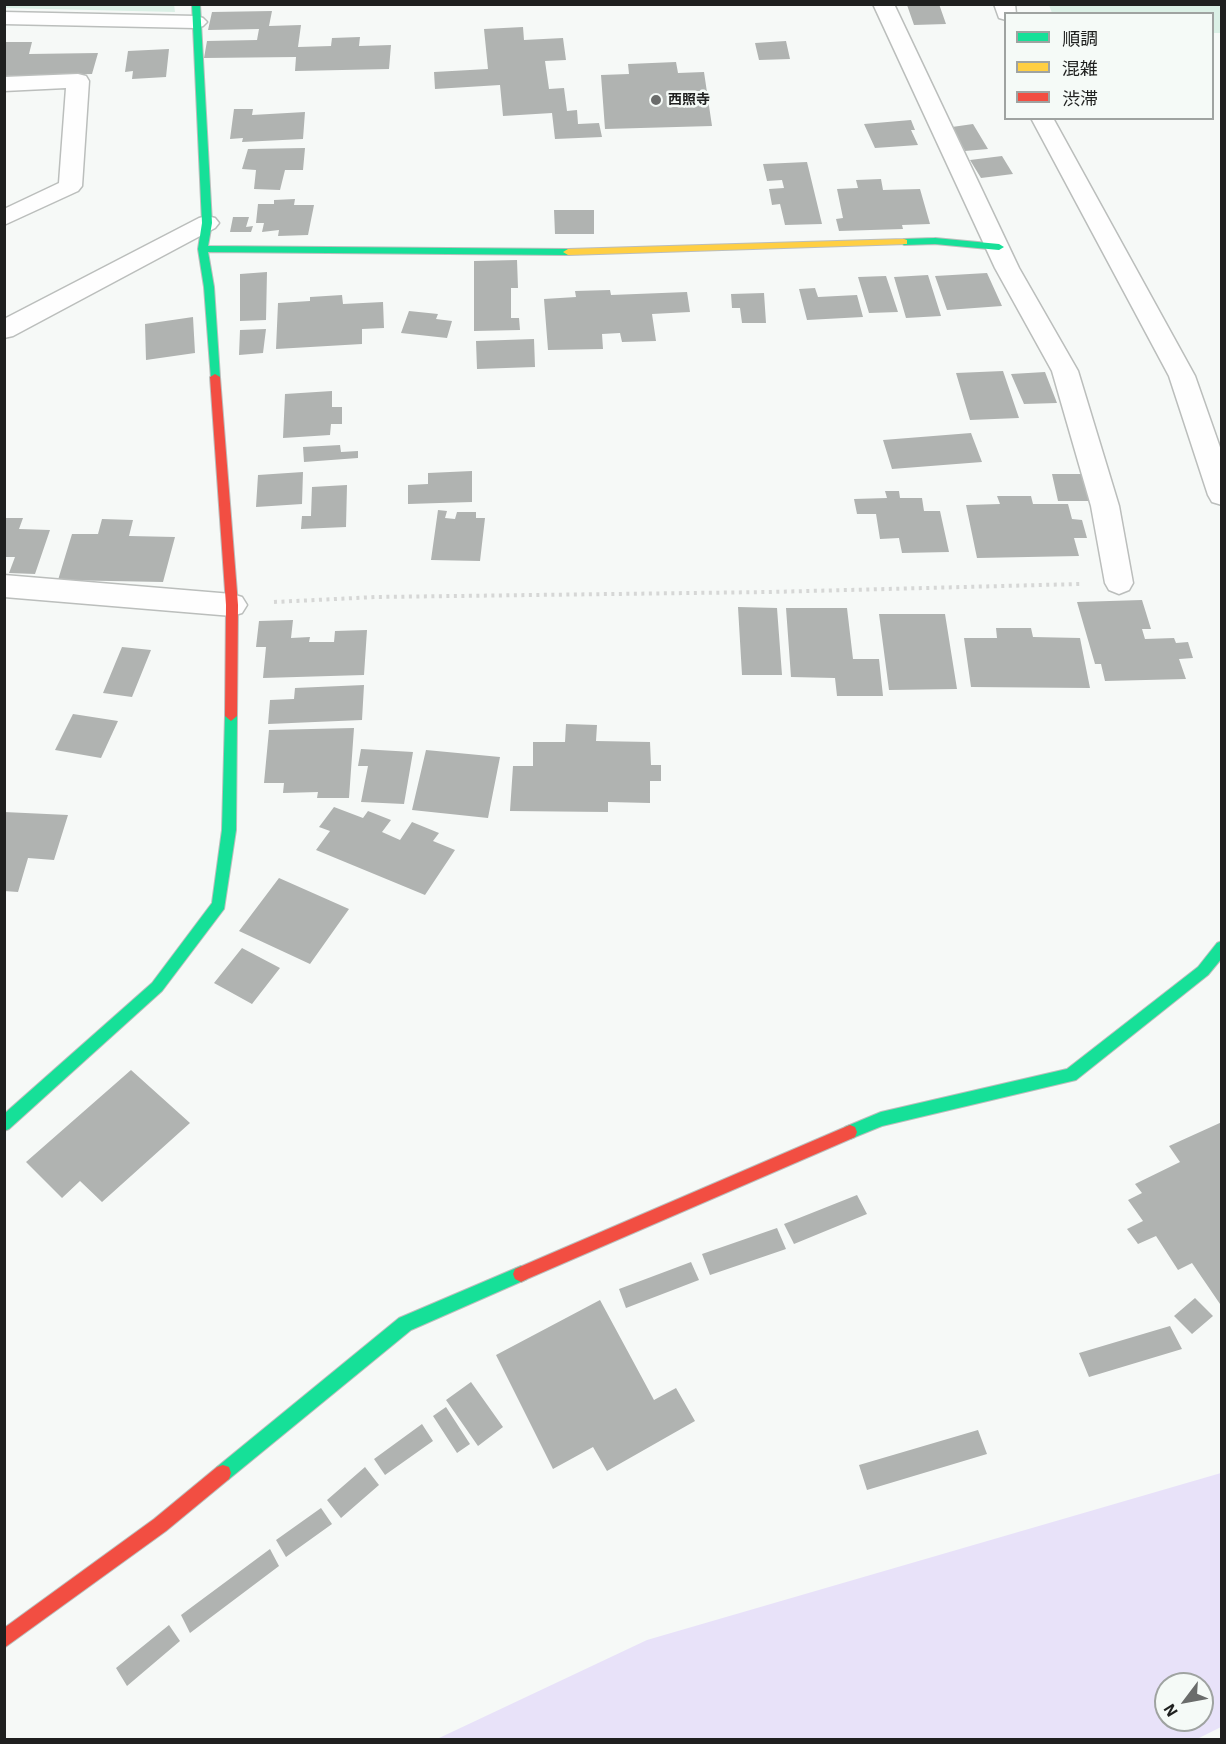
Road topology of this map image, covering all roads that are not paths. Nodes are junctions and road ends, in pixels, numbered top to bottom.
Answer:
1 (883, 4) edge
2 (196, 13) edge
3 (4, 18) edge
4 (4, 84) edge
5 (1043, 120) edge
6 (4, 218) edge
7 (207, 223) junction
8 (999, 247) junction
9 (203, 249) junction
10 (4, 330) edge
11 (1221, 495) edge
12 (1119, 583) road end
13 (4, 586) edge
14 (232, 605) junction
15 (1221, 946) edge
16 (4, 1124) edge
17 (4, 1639) edge

1 - 8 street
2 - 3 street
2 - 7 street
4 - 6 street
5 - 11 street
7 - 9 street
7 - 10 street
8 - 9 street
8 - 12 street
9 - 14 street
13 - 14 street
14 - 16 street
15 - 17 street

